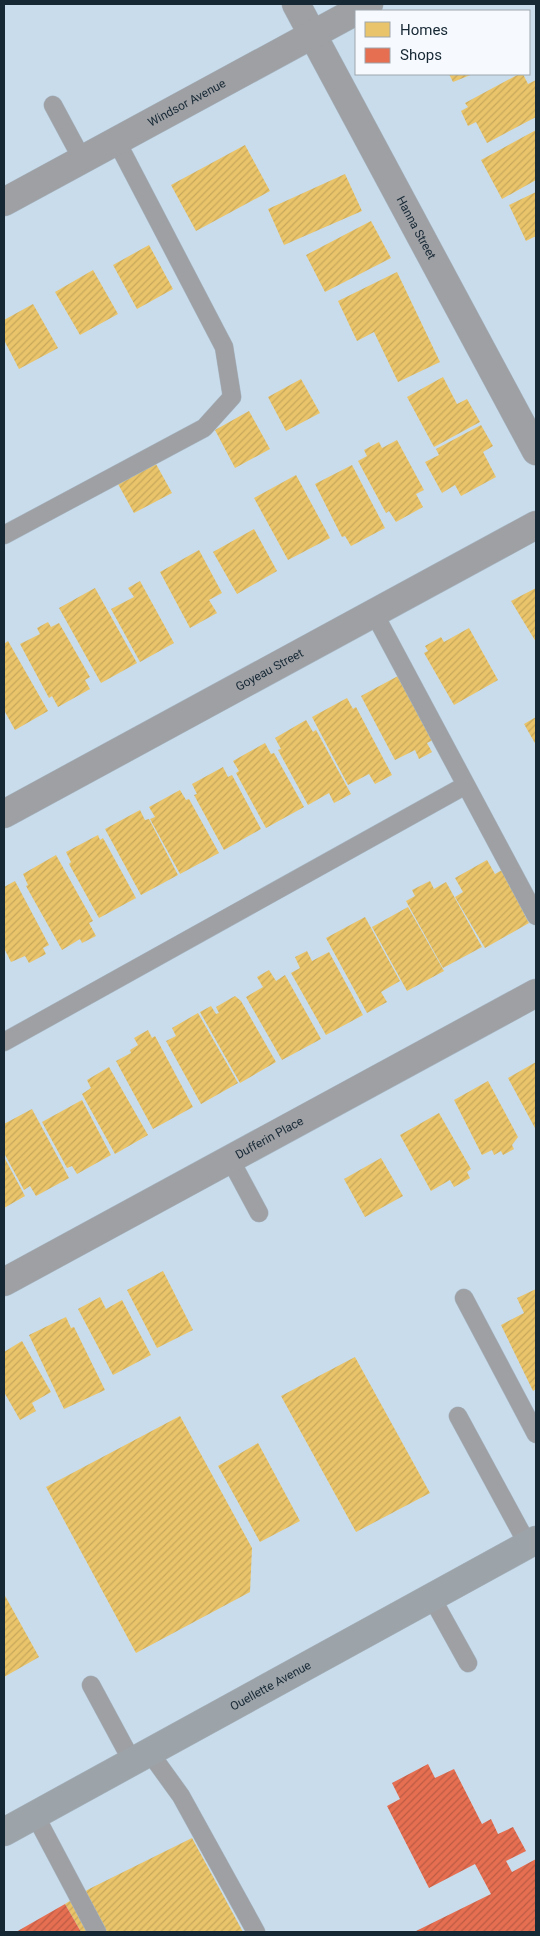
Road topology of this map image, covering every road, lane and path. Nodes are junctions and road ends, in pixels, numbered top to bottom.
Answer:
1 (296, 4) edge
2 (369, 4) edge
3 (358, 10) edge
4 (355, 11) edge
5 (312, 34) junction
6 (53, 105) dead end
7 (116, 140) junction
8 (82, 159) junction
9 (4, 202) edge
10 (536, 451) edge
11 (536, 525) edge
12 (4, 535) edge
13 (374, 613) junction
14 (466, 785) junction
15 (4, 814) edge
16 (536, 916) edge
17 (536, 994) edge
18 (4, 1042) edge
19 (230, 1160) junction
20 (259, 1213) dead end
21 (4, 1282) edge
22 (464, 1298) dead end
23 (458, 1416) dead end
24 (536, 1434) edge
25 (532, 1542) edge
26 (432, 1598) junction
27 (468, 1663) dead end
28 (91, 1684) dead end
29 (141, 1758) junction
30 (35, 1816) junction
31 (4, 1832) edge
32 (97, 1932) edge
33 (256, 1932) edge

1 - 5 street, Hanna Street
2 - 3 street, Windsor Avenue
4 - 5 street, Windsor Avenue
5 - 7 street, Windsor Avenue
5 - 10 street, Hanna Street
6 - 8 lane
7 - 8 street, Windsor Avenue
7 - 12 lane
8 - 9 street, Windsor Avenue
11 - 13 street, Goyeau Street
13 - 14 lane
13 - 15 street, Goyeau Street
14 - 16 lane
14 - 18 lane
17 - 19 street, Dufferin Place
19 - 20 lane
19 - 21 street, Dufferin Place
22 - 24 lane
23 - 25 lane
25 - 26 main road, Ouellette Avenue
26 - 27 lane
26 - 29 main road, Ouellette Avenue
28 - 29 lane
29 - 30 main road, Ouellette Avenue
29 - 33 lane
30 - 31 main road, Ouellette Avenue
30 - 32 lane

